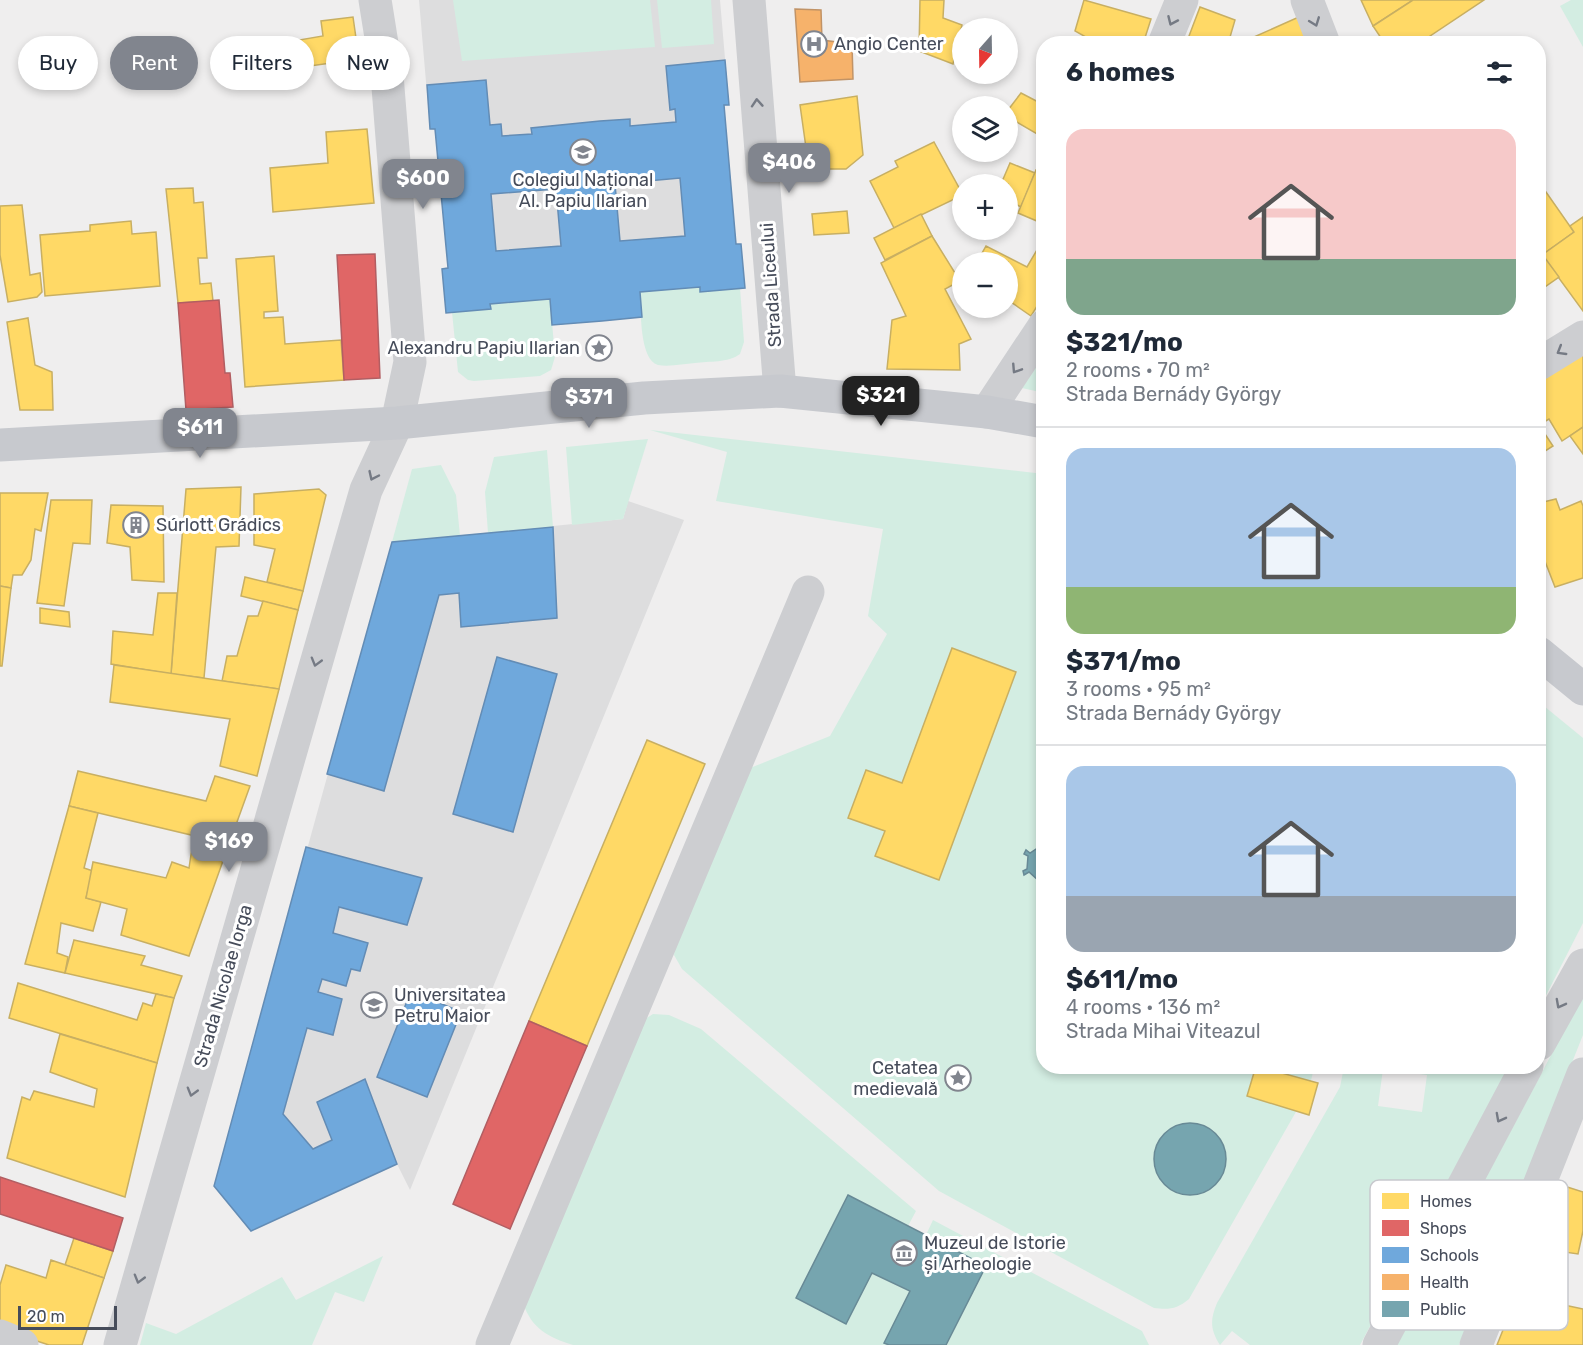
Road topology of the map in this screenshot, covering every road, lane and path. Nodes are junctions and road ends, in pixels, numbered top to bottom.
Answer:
1 (375, 0) edge
2 (749, 0) edge
3 (1182, 0) edge
4 (1307, 0) edge
5 (1167, 36) edge
6 (1321, 36) edge
7 (1583, 337) edge
8 (1036, 338) edge
9 (1546, 360) edge
10 (780, 391) junction
11 (987, 412) junction
12 (1036, 421) edge
13 (397, 423) junction
14 (0, 445) edge
15 (808, 592) dead end
16 (1546, 659) edge
17 (1583, 689) edge
18 (1583, 965) edge
19 (1546, 1031) edge
20 (1523, 1074) edge
21 (1583, 1074) edge
22 (1467, 1180) edge
23 (1541, 1180) edge
24 (1387, 1330) edge
25 (1482, 1330) edge
26 (0, 1336) edge
27 (22, 1345) edge
28 (120, 1345) edge
29 (492, 1345) edge
30 (1379, 1345) edge
31 (1476, 1345) edge

1 - 13 street, Strada Nicolae Iorga
10 -> 2 street, Strada Liceului
3 -> 5 street
4 -> 6 street
7 -> 9 street
8 -> 11 street
10 - 11 main road
10 - 13 main road
11 - 12 main road
13 - 14 main road
13 -> 28 street, Strada Nicolae Iorga
15 - 29 street
16 - 17 main road
18 -> 19 street
20 -> 22 street
21 - 23 street
24 -> 30 street
25 - 31 street
26 - 27 street

